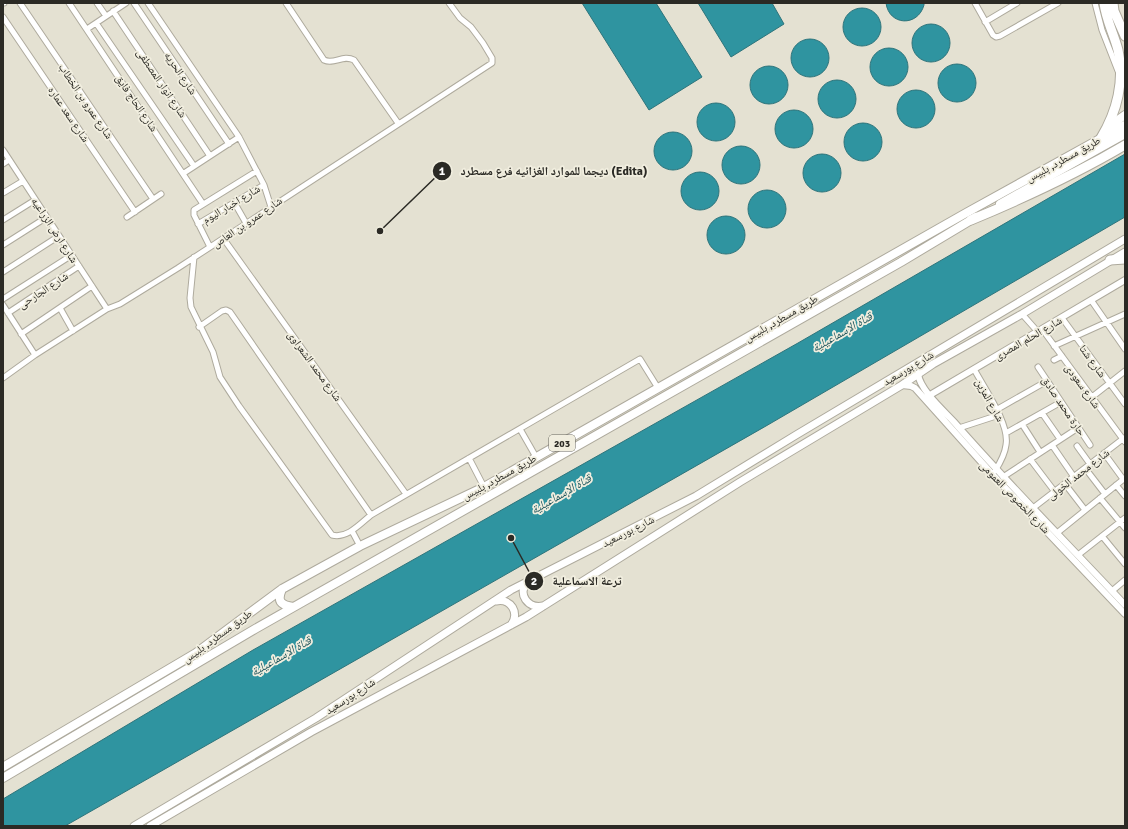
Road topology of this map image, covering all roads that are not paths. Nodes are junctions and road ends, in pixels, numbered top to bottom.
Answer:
1 (20, 3) edge
2 (69, 3) edge
3 (97, 3) edge
4 (126, 3) edge
5 (134, 3) edge
6 (148, 3) edge
7 (286, 3) edge
8 (449, 3) edge
9 (975, 3) edge
10 (1017, 3) edge
11 (1058, 3) edge
12 (1095, 3) edge
13 (1104, 3) edge
14 (1113, 3) edge
15 (113, 11) junction
16 (106, 16) junction
17 (3, 17) edge
18 (985, 22) junction
19 (96, 23) junction
20 (87, 29) junction
21 (1125, 36) edge
22 (1120, 76) junction
23 (1125, 115) edge
24 (398, 123) junction
25 (1125, 125) edge
26 (1110, 133) junction
27 (1125, 134) edge
28 (239, 137) junction
29 (1101, 138) junction
30 (229, 144) junction
31 (1125, 145) edge
32 (3, 150) edge
33 (210, 156) junction
34 (9, 160) junction
35 (3, 164) edge
36 (194, 166) junction
37 (257, 171) junction
38 (184, 173) junction
39 (23, 181) junction
40 (264, 185) junction
41 (3, 193) edge
42 (161, 194) dead end
43 (35, 200) junction
44 (153, 200) junction
45 (234, 202) junction
46 (204, 204) junction
47 (271, 207) junction
48 (135, 212) junction
49 (47, 217) junction
50 (127, 217) dead end
51 (3, 220) edge
52 (972, 220) junction
53 (246, 223) junction
54 (198, 224) junction
55 (59, 236) junction
56 (223, 238) junction
57 (1125, 239) edge
58 (3, 245) edge
59 (210, 247) junction
60 (1125, 252) edge
61 (72, 255) junction
62 (194, 257) junction
63 (1125, 259) edge
64 (1110, 260) junction
65 (79, 266) junction
66 (3, 272) edge
67 (1125, 280) edge
68 (92, 286) junction
69 (3, 299) edge
70 (1091, 300) junction
71 (3, 305) edge
72 (60, 308) junction
73 (107, 309) junction
74 (8, 313) junction
75 (1022, 314) junction
76 (1125, 314) edge
77 (1062, 318) junction
78 (1107, 322) junction
79 (199, 326) junction
80 (1040, 330) junction
81 (73, 331) junction
82 (21, 334) junction
83 (1076, 336) junction
84 (1054, 346) junction
85 (1125, 349) edge
86 (35, 355) junction
87 (1062, 356) junction
88 (1054, 360) dead end
89 (1038, 367) dead end
90 (974, 369) junction
91 (1125, 371) edge
92 (918, 374) junction
93 (3, 378) edge
94 (1047, 381) junction
95 (1110, 383) junction
96 (902, 385) junction
97 (658, 388) junction
98 (930, 395) junction
99 (1092, 397) junction
100 (1061, 402) junction
101 (1125, 404) edge
102 (996, 410) junction
103 (1042, 413) junction
104 (999, 415) junction
105 (1022, 424) junction
106 (959, 428) junction
107 (1078, 428) junction
108 (520, 429) junction
109 (1006, 433) junction
110 (1060, 439) junction
111 (1124, 439) edge
112 (1052, 445) junction
113 (1090, 445) dead end
114 (1077, 446) dead end
115 (1040, 452) junction
116 (1104, 453) junction
117 (536, 457) junction
118 (469, 458) junction
119 (1030, 459) junction
120 (1088, 466) junction
121 (994, 472) junction
122 (1003, 477) junction
123 (1074, 477) junction
124 (1124, 478) edge
125 (1065, 484) junction
126 (1116, 485) junction
127 (484, 487) junction
128 (1055, 492) junction
129 (406, 494) junction
130 (1105, 494) junction
131 (1125, 496) edge
132 (1100, 498) junction
133 (1033, 508) junction
134 (1085, 510) junction
135 (371, 515) junction
136 (1125, 518) edge
137 (1120, 522) junction
138 (1125, 528) edge
139 (352, 531) junction
140 (1057, 533) junction
141 (1102, 536) junction
142 (360, 546) junction
143 (1078, 555) junction
144 (1125, 564) edge
145 (1125, 580) edge
146 (529, 581) junction
147 (282, 589) junction
148 (1112, 591) junction
149 (495, 602) junction
150 (1125, 605) edge
151 (543, 606) junction
152 (293, 607) junction
153 (1125, 614) edge
154 (509, 626) junction
155 (3, 767) edge
156 (3, 778) edge
157 (134, 826) edge
158 (150, 826) edge

1 - 44 street, شارع عمرو بن الخطاب
2 - 20 street, شارع الحاج فايق
3 - 16 street
4 - 15 street
5 - 30 street, شارع الحريه
6 - 28 street
7 - 24 street
8 - 24 street, شارع عمرو بن العاص
9 - 18 street
10 - 18 street
11 - 18 street
12 - 22 street
13 - 22 highway
14 - 21 highway
15 - 16 street
15 - 33 street, شارع انوار المصطفى
16 - 19 street
17 - 48 street, شارع سعد عماره
19 - 20 street
19 - 36 street
20 - 38 street, شارع الحاج فايق
22 - 29 highway
23 - 26 main road
24 - 47 street, شارع عمرو بن العاص
25 - 26 main road, طريق مسطرد, بلبيس / 203
26 - 29 main road, طريق مسطرد, بلبيس / 203
27 - 52 main road, طريق مسطرد, بلبيس / 203
28 - 30 street
28 - 37 street
29 - 97 main road, طريق مسطرد, بلبيس / 203
30 - 33 street
31 - 52 highway
32 - 34 street, شارع ارض الزراعيه
33 - 36 street
34 - 35 street
34 - 39 street, شارع ارض الزراعيه
36 - 38 street
37 - 40 street
37 - 46 street
38 - 46 street, شارع الحاج فايق
39 - 41 street
39 - 43 street, شارع ارض الزراعيه
40 - 45 street, شارع اخبار اليوم
40 - 47 street
42 - 44 street
43 - 49 street, شارع ارض الزراعيه
43 - 51 street
44 - 48 street
45 - 53 street
45 - 54 street, شارع اخبار اليوم
46 - 54 street
47 - 53 street, شارع عمرو بن العاص
48 - 50 street
49 - 55 street, شارع ارض الزراعيه
49 - 58 street
52 - 152 main road, طريق مسطرد, بلبيس / 203
53 - 56 street, شارع عمرو بن العاص
54 - 59 street
55 - 61 street, شارع ارض الزراعيه
55 - 66 street
56 - 59 street, شارع عمرو بن العاص
56 - 129 street, شارع محمد الشعراوى
57 - 146 main road, شارع بورسعيد
59 - 62 street, شارع عمرو بن العاص
60 - 64 main road, شارع بورسعيد
61 - 65 street, شارع ارض الزراعيه
61 - 69 street
62 - 73 street, شارع عمرو بن العاص
62 - 79 street
63 - 64 highway
64 - 75 main road, شارع بورسعيد
65 - 68 street, شارع ارض الزراعيه
65 - 74 street, شارع الجارحى
67 - 70 street, شارع الحلم المصرى
68 - 72 street
68 - 73 street, شارع ارض الزراعيه
70 - 77 street, شارع الحلم المصرى
70 - 78 street
71 - 74 street
72 - 81 street
72 - 82 street
73 - 81 street, شارع عمرو بن العاص
74 - 82 street
75 - 80 street, شارع سعودى
75 - 92 main road, شارع بورسعيد
76 - 78 street
77 - 80 street, شارع الحلم المصرى
77 - 83 street, شارع شتا
78 - 83 street
78 - 85 street
79 - 135 street
79 - 139 street
80 - 84 street, شارع سعودى
80 - 90 street, شارع الحلم المصرى
81 - 86 street, شارع عمرو بن العاص
82 - 86 street
83 - 84 street
83 - 95 street, شارع شتا
84 - 87 street, شارع سعودى
86 - 93 street, شارع عمرو بن العاص
87 - 88 street
87 - 99 street, شارع سعودى
89 - 94 street, حارة محمد صادق
90 - 98 street, شارع الحلم المصرى
90 - 102 street, شارع المزين
91 - 95 street
92 - 96 main road, شارع بورسعيد
92 - 98 street, شارع الخصوص العمومى
94 - 100 street, حارة محمد صادق
94 - 102 street
95 - 99 street
95 - 101 street, شارع شتا
96 - 121 street, شارع الخصوص العمومى
96 - 151 main road, شارع بورسعيد
97 - 108 street
97 - 117 main road, طريق مسطرد, بلبيس / 203
98 - 106 street, شارع الخصوص العمومى
99 - 111 street, شارع سعودى
100 - 103 street
100 - 107 street, حارة محمد صادق
102 - 104 street, شارع المزين
103 - 105 street
103 - 110 street
104 - 106 street
104 - 109 street, شارع المزين
105 - 109 street
105 - 115 street
106 - 121 street, شارع الخصوص العمومى
107 - 110 street
107 - 113 street, حارة محمد صادق
108 - 117 street
108 - 118 street
109 - 121 street, شارع المزين
110 - 112 street
111 - 116 street, شارع محمد الخولى
112 - 115 street
112 - 123 street
114 - 120 street
115 - 119 street
116 - 120 street, شارع محمد الخولى
116 - 124 street
117 - 127 main road, طريق مسطرد, بلبيس / 203
118 - 127 street
118 - 129 street
119 - 122 street
119 - 128 street
120 - 123 street, شارع محمد الخولى
120 - 130 street
121 - 122 street, شارع الخصوص العمومى
121 - 153 street, شارع الخصوص العمومى
122 - 133 street, شارع الخصوص العمومى
123 - 125 street, شارع محمد الخولى
124 - 126 street
125 - 128 street, شارع محمد الخولى
125 - 134 street
126 - 130 street
126 - 131 street
127 - 142 main road, طريق مسطرد, بلبيس / 203
128 - 133 street, شارع محمد الخولى
129 - 135 street
130 - 132 street
132 - 134 street
132 - 137 street
133 - 140 street, شارع الخصوص العمومى
134 - 140 street
135 - 139 street
136 - 137 street
137 - 138 street
137 - 141 street
139 - 142 street
140 - 143 street, شارع الخصوص العمومى
141 - 143 street
141 - 144 street
142 - 147 main road, طريق مسطرد, بلبيس / 203
143 - 148 street, شارع الخصوص العمومى
145 - 148 street
146 - 149 main road, شارع بورسعيد
146 - 151 main road
147 - 152 main road
147 - 155 main road, طريق مسطرد, بلبيس / 203
148 - 150 street, شارع الخصوص العمومى
149 - 154 main road
149 - 157 main road, شارع بورسعيد
151 - 154 main road, شارع بورسعيد
152 - 156 main road, طريق مسطرد, بلبيس / 203
154 - 158 main road, شارع بورسعيد

